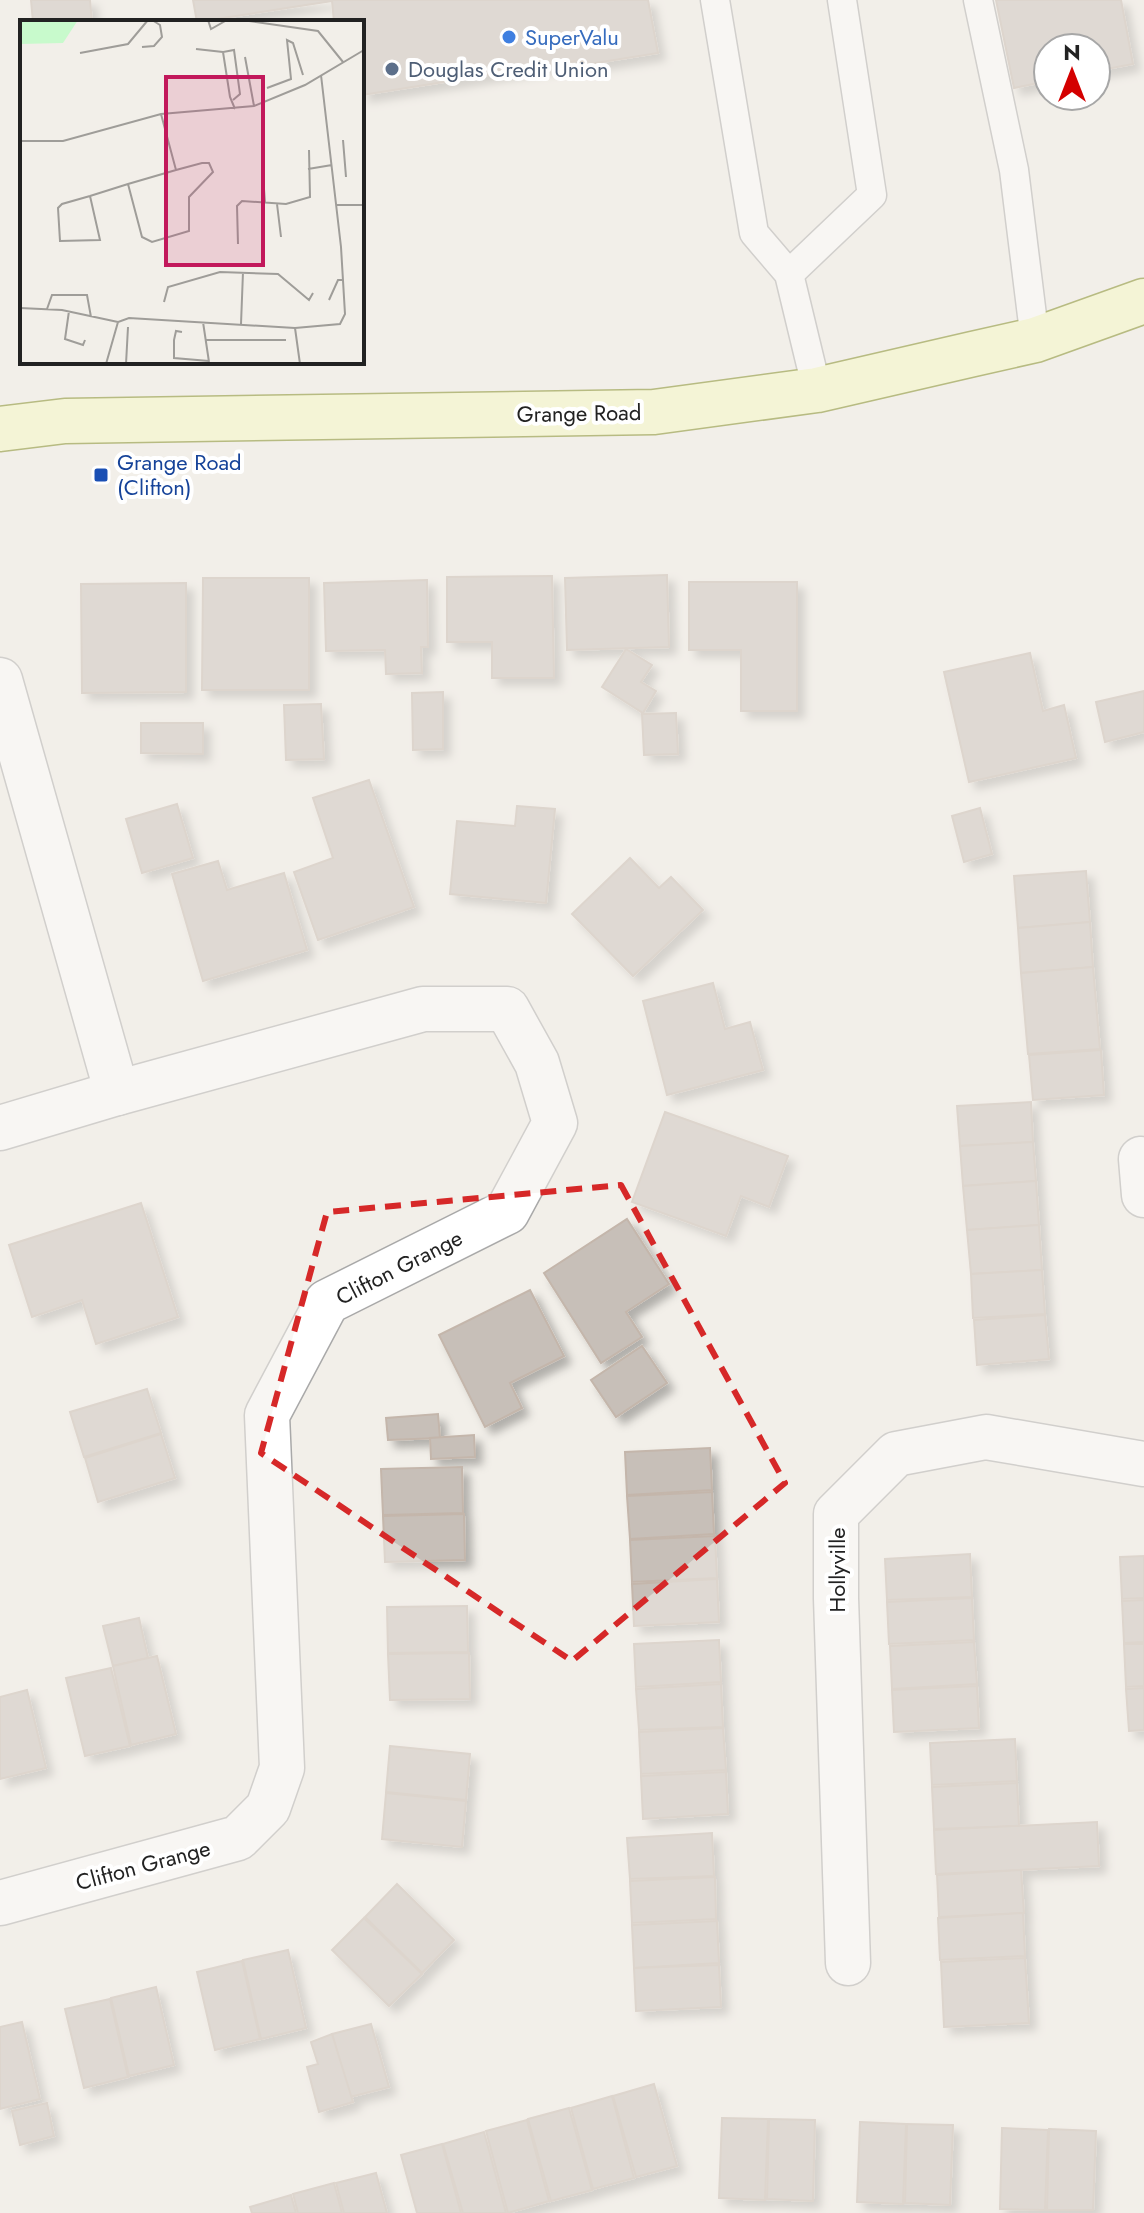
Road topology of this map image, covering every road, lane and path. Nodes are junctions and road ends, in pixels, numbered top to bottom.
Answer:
1 (715, 0) edge
2 (842, 0) edge
3 (978, 0) edge
4 (789, 274) junction
5 (1144, 301) edge
6 (1035, 340) junction
7 (817, 390) junction
8 (0, 429) edge
9 (0, 680) edge
10 (117, 1093) junction
11 (0, 1128) edge
12 (1144, 1464) edge
13 (0, 1903) edge
14 (848, 1963) dead end

1 - 4 lane
2 - 4 lane
3 - 6 lane
4 - 7 lane
5 - 6 main road, Grange Road
6 - 7 main road, Grange Road
7 - 8 main road, Grange Road
9 - 10 street
10 - 11 street, Clifton Grange
10 - 13 street, Clifton Grange
12 - 14 street, Hollyville

